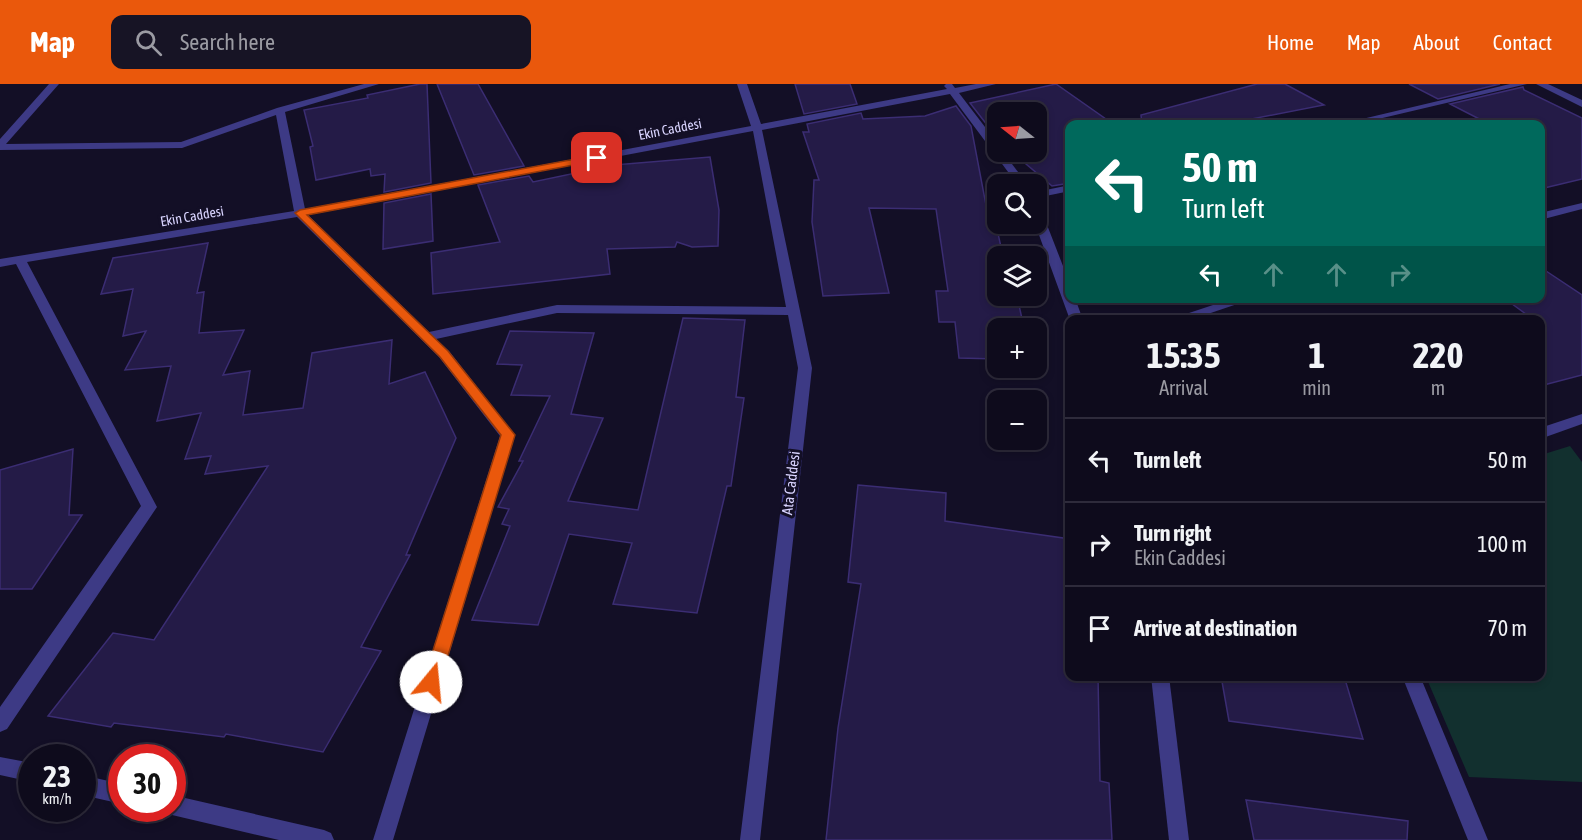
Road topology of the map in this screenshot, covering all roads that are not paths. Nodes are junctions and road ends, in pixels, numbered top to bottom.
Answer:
1 (54, 84) edge
2 (374, 84) edge
3 (742, 84) edge
4 (991, 84) edge
5 (1522, 84) edge
6 (1541, 84) edge
7 (345, 87) edge
8 (950, 87) edge
9 (1582, 104) edge
10 (280, 110) junction
11 (1364, 120) edge
12 (757, 129) junction
13 (0, 146) edge
14 (1015, 174) edge
15 (1065, 189) edge
16 (1047, 193) edge
17 (1582, 206) edge
18 (300, 213) junction
19 (1545, 217) edge
20 (1044, 234) edge
21 (20, 260) junction
22 (0, 263) edge
23 (1065, 288) edge
24 (1232, 303) edge
25 (793, 311) junction
26 (1191, 315) edge
27 (426, 337) junction
28 (1582, 419) edge
29 (1545, 432) edge
30 (1161, 681) edge
31 (1413, 681) edge
32 (0, 723) edge
33 (0, 766) edge
34 (18, 770) edge
35 (186, 808) edge
36 (324, 840) edge
37 (383, 840) edge
38 (750, 840) edge
39 (1179, 840) edge
40 (1478, 840) edge

1 - 13 street
2 - 7 street
3 - 12 street, Ata Caddesi
4 - 8 street, Ekin Caddesi
5 - 11 street
6 - 9 street
7 - 10 street
8 - 12 street, Ekin Caddesi
8 - 14 street
10 - 13 street
10 - 18 street
12 - 18 street, Ekin Caddesi
12 - 25 street, Ata Caddesi
15 - 16 street
17 - 19 street
18 - 21 street, Ekin Caddesi
18 - 27 street
20 - 23 street
21 - 22 street, Ekin Caddesi
21 - 32 street
24 - 26 street
25 - 27 street
25 - 38 street, Ata Caddesi
27 - 37 street
28 - 29 street
30 - 39 street
31 - 40 street
33 - 34 street
35 - 36 street

